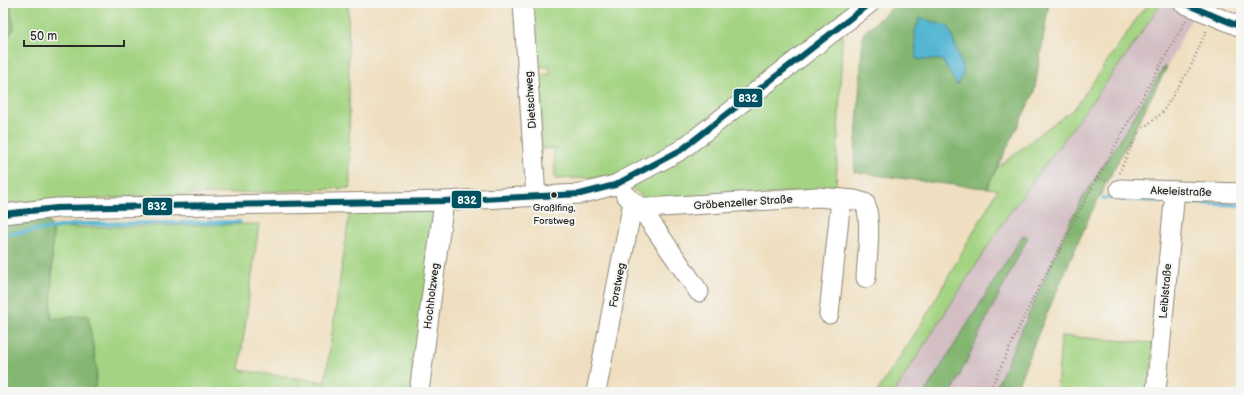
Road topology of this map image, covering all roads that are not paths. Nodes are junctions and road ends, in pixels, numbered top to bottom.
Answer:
1 (523, 3) edge
2 (870, 3) edge
3 (1186, 9) edge
4 (1214, 12) edge
5 (1241, 27) edge
6 (615, 185) junction
7 (1120, 189) road end
8 (1175, 191) junction
9 (1241, 193) edge
10 (536, 197) junction
11 (848, 199) junction
12 (444, 201) junction
13 (636, 205) junction
14 (3, 214) edge
15 (866, 278) dead end
16 (699, 292) dead end
17 (829, 314) dead end
18 (419, 392) edge
19 (596, 392) edge
20 (1156, 392) edge

1 - 10 street, Dietschweg
2 - 6 street
3 - 4 street
4 - 5 street
6 - 10 street
6 - 13 street
7 - 8 street, Akeleistraße
8 - 9 street, Akeleistraße
8 - 20 street, Leiblstraße
10 - 12 street
11 - 13 street, Gröbenzeller Straße
11 - 15 street
11 - 17 street
12 - 14 street
12 - 18 street, Hochholzweg
13 - 16 street
13 - 19 street, Forstweg

